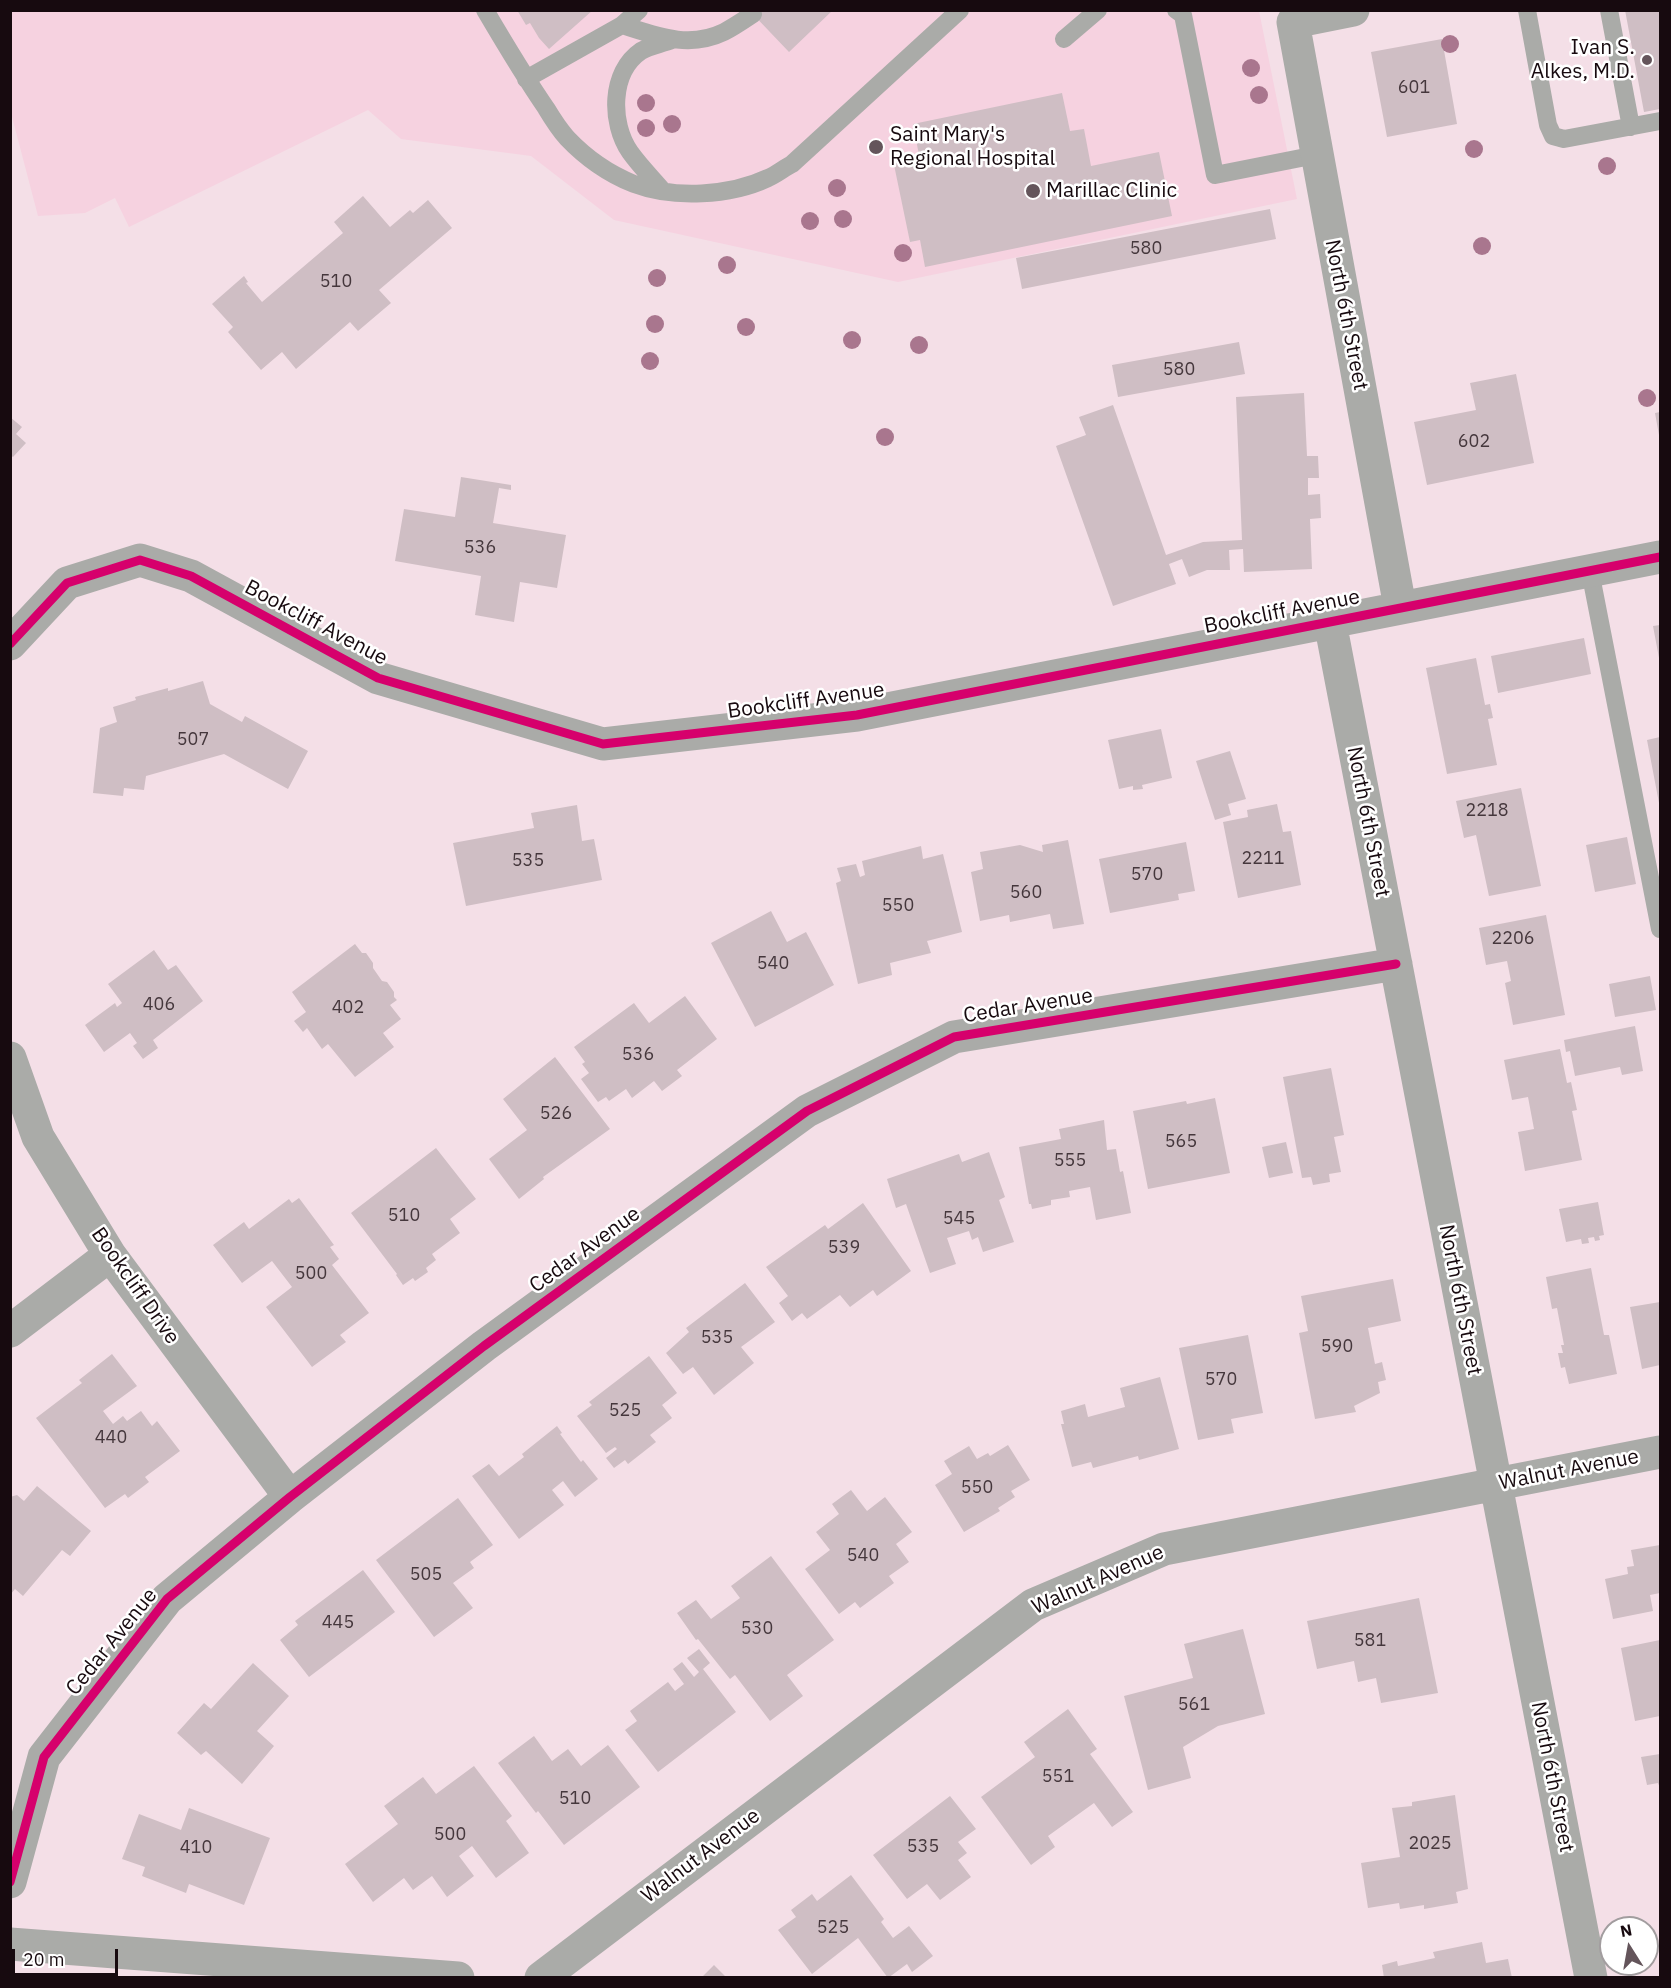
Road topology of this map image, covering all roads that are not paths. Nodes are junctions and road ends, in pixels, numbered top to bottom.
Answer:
1 (485, 10) edge
2 (639, 10) edge
3 (960, 10) edge
4 (1098, 10) edge
5 (1176, 10) edge
6 (1353, 10) edge
7 (1527, 10) edge
8 (1609, 10) edge
9 (753, 14) dead end
10 (622, 26) junction
11 (1064, 39) dead end
12 (672, 40) junction
13 (526, 79) junction
14 (1660, 121) edge
15 (1631, 127) junction
16 (1316, 155) junction
17 (663, 191) junction
18 (1660, 558) edge
19 (1590, 571) junction
20 (1400, 607) junction
21 (1330, 622) junction
22 (10, 644) edge
23 (1660, 929) edge
24 (1396, 964) junction
25 (10, 1058) edge
26 (110, 1255) junction
27 (10, 1331) edge
28 (1660, 1452) edge
29 (1495, 1484) junction
30 (290, 1497) junction
31 (10, 1882) edge
32 (10, 1944) edge
33 (458, 1977) edge
34 (541, 1977) edge
35 (1591, 1977) edge

1 - 13 lane
2 - 10 lane
3 - 17 lane
4 - 11 lane
5 - 16 lane
6 - 16 street, North 6th Street
7 - 15 lane
8 - 15 lane
9 - 12 lane
10 - 12 lane
10 - 13 lane
12 - 17 lane
13 - 17 lane
14 - 15 lane
16 - 20 street, North 6th Street
18 - 19 street, Bookcliff Avenue
19 - 20 street, Bookcliff Avenue
19 - 23 lane
20 - 21 street, Bookcliff Avenue
21 - 22 street, Bookcliff Avenue
21 - 24 street, North 6th Street
24 - 29 street, North 6th Street
24 - 30 street, Cedar Avenue
25 - 26 street, Bookcliff Drive
26 - 27 street
26 - 30 street, Bookcliff Drive
28 - 29 street, Walnut Avenue
29 - 34 street, Walnut Avenue
29 - 35 street, North 6th Street
30 - 31 street, Cedar Avenue
32 - 33 street

